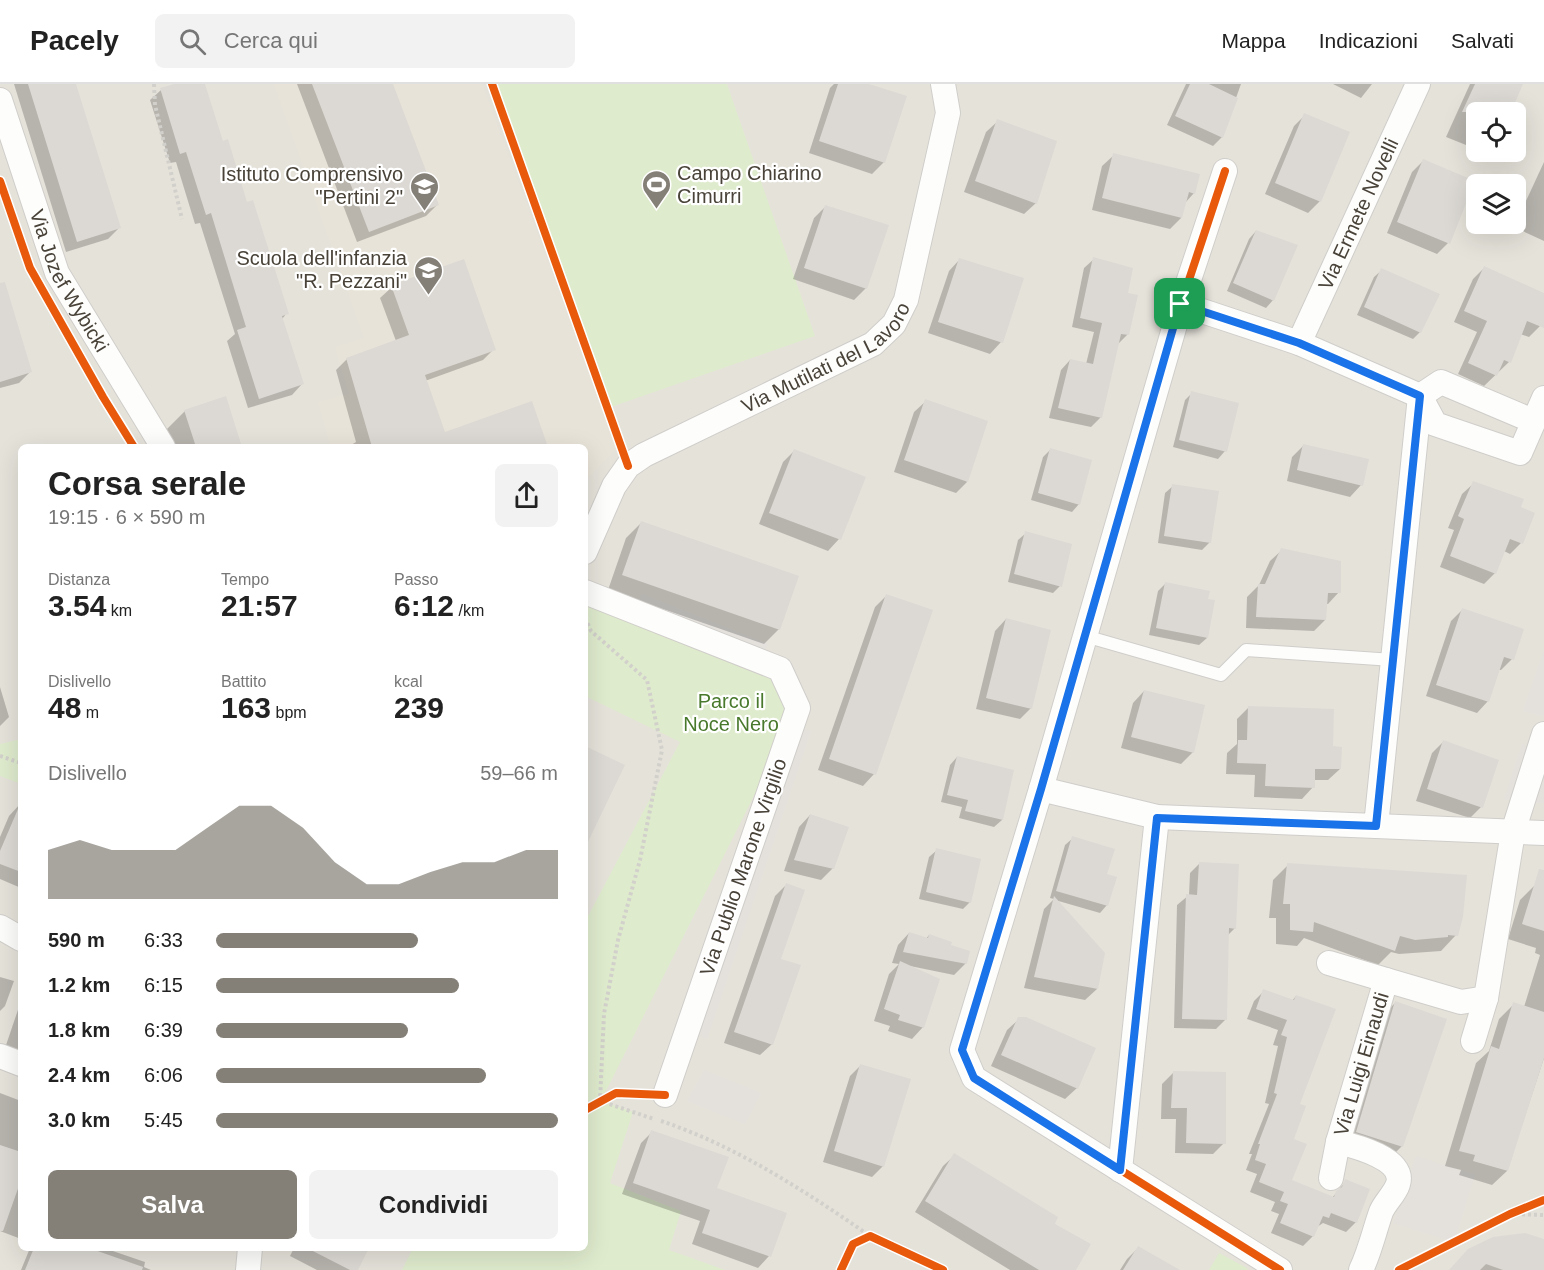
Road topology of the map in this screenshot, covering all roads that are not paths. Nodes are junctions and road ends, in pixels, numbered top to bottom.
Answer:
1 (943, 84) edge
2 (1418, 84) edge
3 (0, 100) edge
4 (1225, 171) dead end
5 (1180, 304) junction
6 (1299, 343) junction
7 (1420, 396) junction
8 (1544, 398) edge
9 (1533, 421) junction
10 (161, 444) edge
11 (588, 545) edge
12 (588, 593) edge
13 (1085, 636) junction
14 (1393, 660) junction
15 (1544, 734) edge
16 (1041, 789) junction
17 (1157, 818) junction
18 (1376, 826) junction
19 (1513, 832) junction
20 (1544, 833) edge
21 (0, 927) edge
22 (18, 937) edge
23 (1329, 963) dead end
24 (1386, 980) junction
25 (1486, 998) junction
26 (1473, 1041) dead end
27 (0, 1056) edge
28 (18, 1063) edge
29 (665, 1095) dead end
30 (1338, 1142) junction
31 (1120, 1170) junction
32 (1331, 1178) dead end
33 (250, 1251) edge
34 (248, 1270) edge
35 (1280, 1270) edge
36 (1361, 1270) edge

1 - 11 street, Via Mutilati del Lavoro
2 - 6 street, Via Ermete Novelli
3 - 10 street, Via Jozef Wybicki
4 - 5 street
5 - 6 street
5 - 13 street
6 - 7 street
7 - 9 street
7 - 9 street
7 - 14 street
8 - 9 street
12 - 29 street, Via Publio Marone Virgilio
13 - 14 lane
13 - 16 street
14 - 18 street
15 - 19 street
16 - 17 street
16 - 31 street
17 - 18 street
17 - 31 street
18 - 19 street
19 - 20 street
19 - 25 street
21 - 22 street
23 - 24 street
24 - 25 street, Via Luigi Einaudi
24 - 30 street, Via Luigi Einaudi
25 - 26 street
27 - 28 street
30 - 32 street, Via Luigi Einaudi
30 - 36 street
31 - 35 street
33 - 34 street

